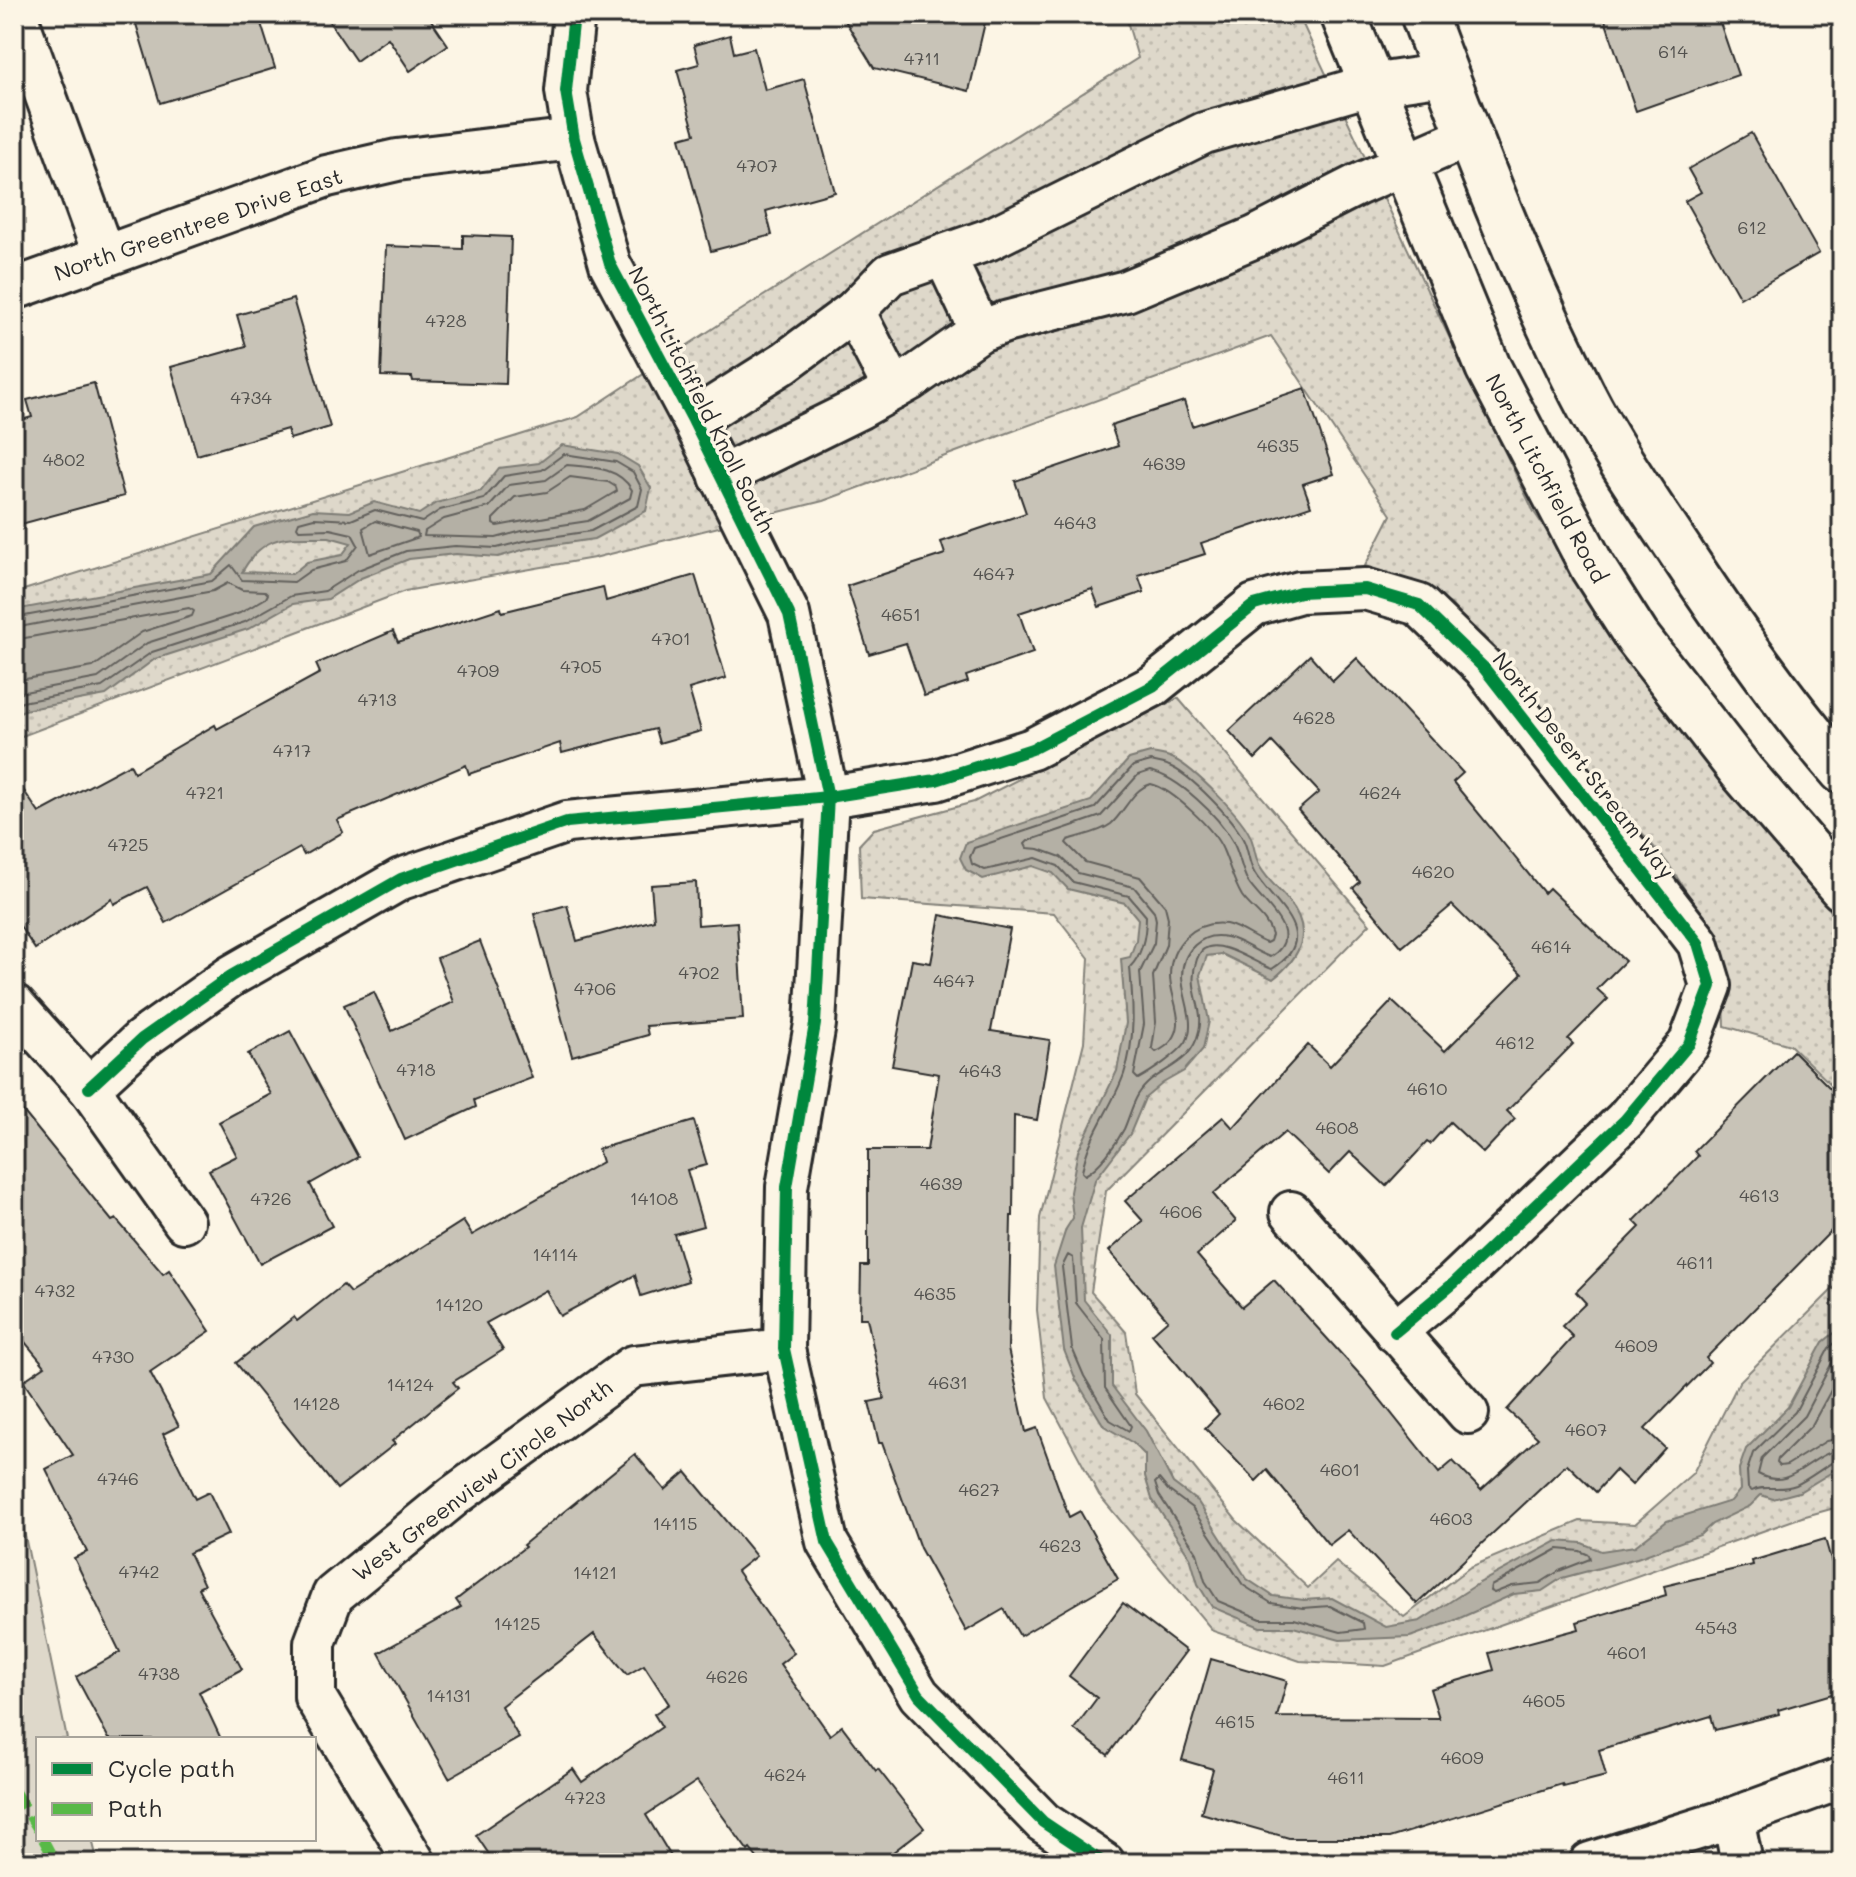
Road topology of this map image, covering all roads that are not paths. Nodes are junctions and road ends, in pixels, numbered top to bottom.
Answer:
1 (16, 14) edge
2 (574, 14) edge
3 (1343, 14) edge
4 (1423, 14) edge
5 (1445, 74) junction
6 (1370, 85) junction
7 (1469, 136) junction
8 (574, 139) junction
9 (1403, 164) junction
10 (944, 255) junction
11 (104, 256) junction
12 (14, 289) edge
13 (854, 311) junction
14 (980, 331) junction
15 (894, 389) junction
16 (693, 420) junction
17 (720, 477) junction
18 (1842, 771) edge
19 (828, 797) junction
20 (1842, 888) edge
21 (14, 1005) edge
22 (89, 1088) junction
23 (1291, 1212) dead end
24 (184, 1222) dead end
25 (1395, 1332) junction
26 (784, 1349) junction
27 (1468, 1413) dead end
28 (1842, 1778) edge
29 (1733, 1818) junction
30 (415, 1863) edge
31 (1104, 1863) edge
32 (1590, 1863) edge
33 (1742, 1863) edge

1 - 11 street
2 - 8 street, North Litchfield Knoll South
3 - 6 main road, North Litchfield Road
4 - 5 main road
5 - 6 street
5 - 7 main road
6 - 9 main road, North Litchfield Road
6 - 10 street
7 - 9 street
7 - 18 main road
8 - 11 street, North Greentree Drive East
8 - 16 street, North Litchfield Knoll South
9 - 14 street
9 - 20 main road, North Litchfield Road
10 - 13 street
10 - 14 street
11 - 12 street, North Greentree Drive East
13 - 15 street
13 - 16 street
14 - 15 street
15 - 17 street
16 - 17 street, North Litchfield Knoll South
17 - 19 street, North Litchfield Knoll South
19 - 22 street, North Desert Stream Way
19 - 25 street, North Desert Stream Way
19 - 26 street, North Litchfield Knoll South
21 - 22 street
22 - 24 street
23 - 25 street
25 - 27 street
26 - 30 street, West Greenview Circle North
26 - 31 street, North Litchfield Knoll South
28 - 29 street
29 - 32 street
29 - 33 street

